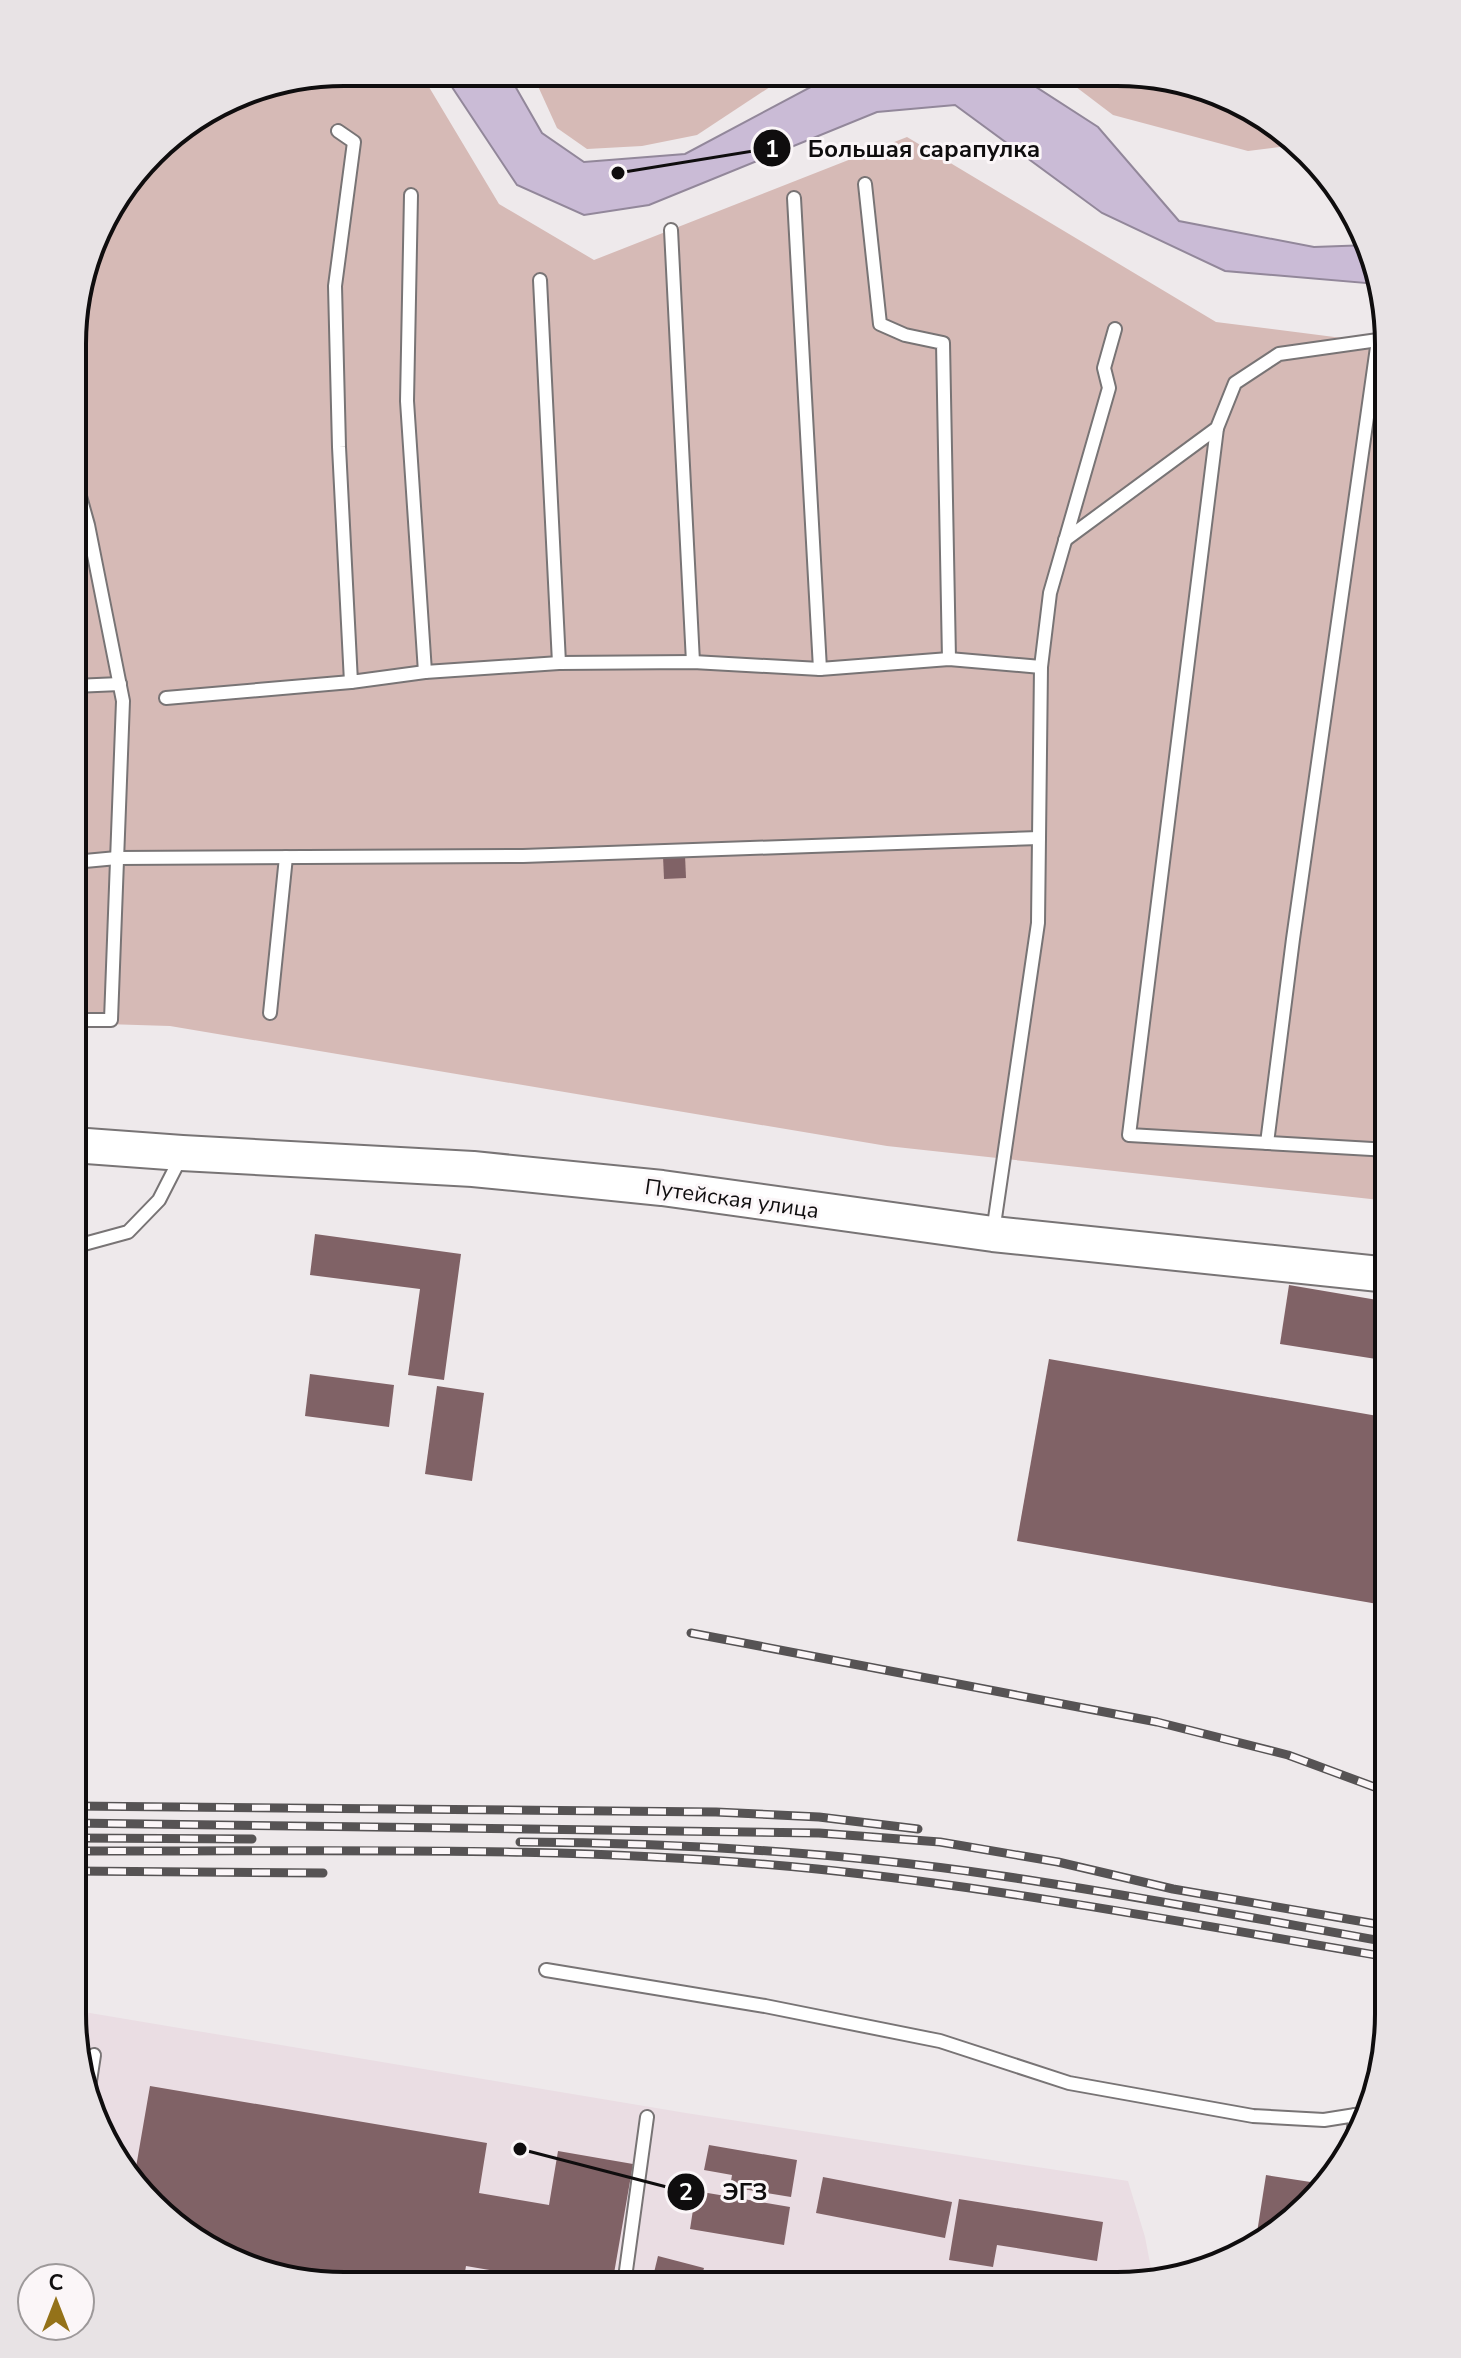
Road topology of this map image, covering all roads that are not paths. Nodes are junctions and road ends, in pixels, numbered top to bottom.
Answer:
1 (338, 131) dead end
2 (865, 184) dead end
3 (411, 195) dead end
4 (794, 198) dead end
5 (671, 230) dead end
6 (540, 280) dead end
7 (1115, 329) dead end
8 (1375, 343) edge
9 (1375, 401) edge
10 (1217, 428) junction
11 (86, 518) edge
12 (1065, 540) junction
13 (949, 659) junction
14 (693, 662) junction
15 (559, 663) junction
16 (1041, 667) junction
17 (820, 669) junction
18 (425, 672) junction
19 (351, 682) junction
20 (120, 684) junction
21 (86, 685) edge
22 (166, 698) dead end
23 (1039, 838) junction
24 (286, 857) junction
25 (117, 858) junction
26 (86, 861) edge
27 (270, 1013) dead end
28 (86, 1020) edge
29 (1267, 1143) junction
30 (86, 1146) edge
31 (1375, 1149) edge
32 (182, 1153) junction
33 (993, 1234) junction
34 (86, 1243) edge
35 (1374, 1273) edge
36 (546, 1970) dead end
37 (94, 2055) dead end
38 (92, 2068) edge
39 (1353, 2115) edge
40 (647, 2117) dead end
41 (626, 2272) edge

1 - 19 lane
2 - 13 lane
3 - 18 lane
4 - 17 lane
5 - 14 lane
6 - 15 lane
7 - 12 lane
8 - 10 lane
9 - 29 lane
10 - 12 lane
10 - 29 lane
11 - 20 lane
12 - 16 lane
13 - 16 lane
13 - 17 lane
14 - 15 lane
14 - 17 lane
15 - 18 lane
16 - 23 lane
18 - 19 lane
19 - 22 lane
20 - 21 lane
20 - 25 lane
23 - 24 lane
23 - 33 lane
24 - 25 lane
24 - 27 lane
25 - 26 lane
25 - 28 lane
29 - 31 lane
30 - 32 main road, Путейская улица
32 - 33 main road, Путейская улица
32 - 34 lane
33 - 35 main road, Путейская улица
36 - 39 lane
37 - 38 lane
40 - 41 lane

